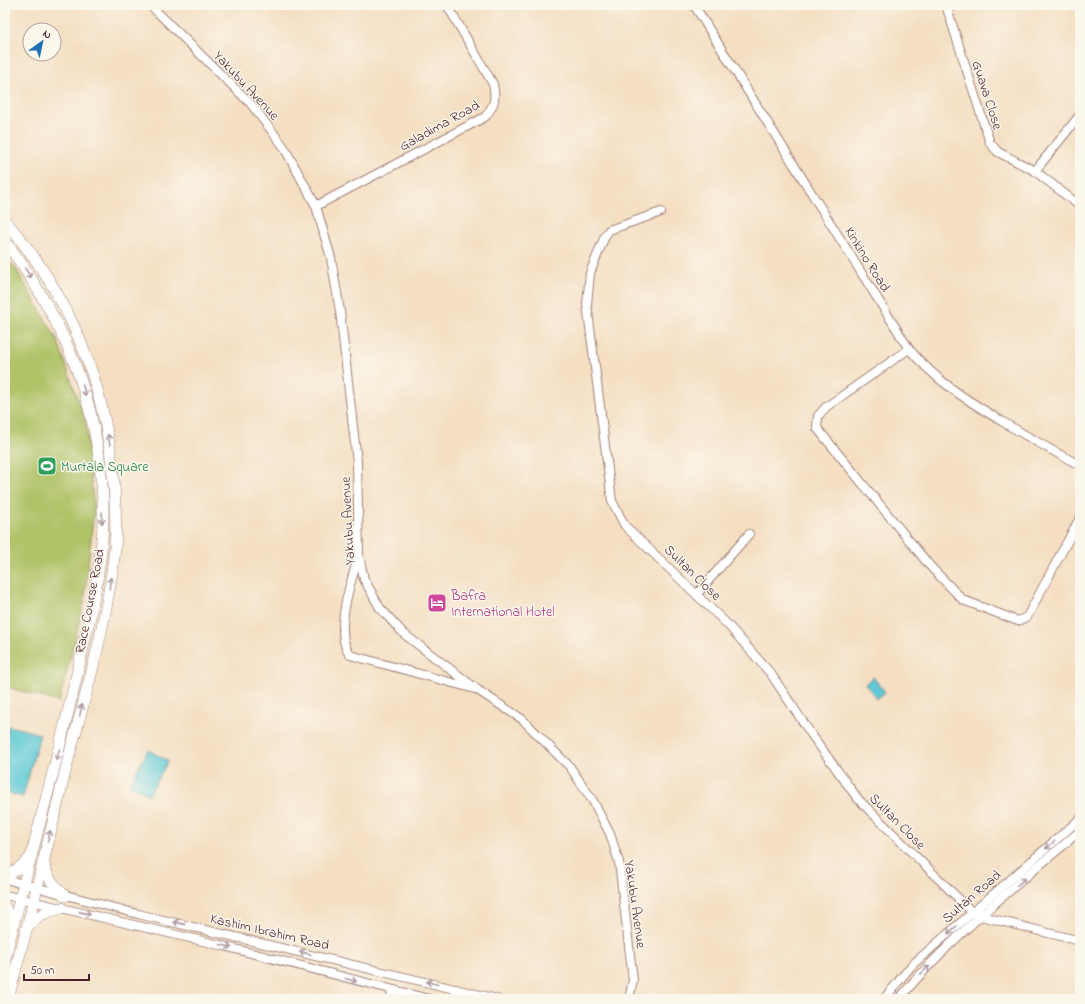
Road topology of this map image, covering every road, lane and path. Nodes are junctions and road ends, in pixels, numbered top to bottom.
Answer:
1 (150, 5) edge
2 (447, 5) edge
3 (694, 5) edge
4 (946, 5) edge
5 (1080, 115) edge
6 (1035, 171) junction
7 (316, 206) junction
8 (1080, 206) edge
9 (661, 212) dead end
10 (5, 221) edge
11 (5, 242) edge
12 (909, 349) junction
13 (1080, 466) edge
14 (1080, 518) edge
15 (749, 534) dead end
16 (359, 556) junction
17 (697, 594) junction
18 (479, 690) junction
19 (1080, 819) edge
20 (1080, 831) edge
21 (31, 857) junction
22 (44, 859) junction
23 (5, 875) edge
24 (5, 879) edge
25 (24, 884) junction
26 (37, 888) junction
27 (5, 895) edge
28 (65, 896) junction
29 (20, 898) junction
30 (34, 901) junction
31 (5, 908) edge
32 (62, 908) junction
33 (972, 912) junction
34 (981, 916) junction
35 (13, 925) junction
36 (26, 929) junction
37 (1080, 942) edge
38 (5, 958) edge
39 (456, 989) junction
40 (393, 991) junction
41 (632, 997) edge
42 (8, 999) edge
43 (390, 999) edge
44 (429, 999) edge
45 (454, 999) edge
46 (497, 999) edge
47 (884, 999) edge
48 (899, 999) edge

1 - 7 street, Yakubu Avenue
2 - 7 street, Galadima Road
3 - 12 street, Kinkino Road
4 - 6 street, Guava Close
5 - 6 street
6 - 8 street, Guava Close
7 - 16 street, Yakubu Avenue
9 - 17 street, Sultan Close
22 -> 10 main road, Race Course Road
11 -> 21 main road, Race Course Road
12 - 13 street, Kinkino Road
12 - 14 street
15 - 17 street
16 - 18 street, Yakubu Avenue
16 - 18 street
17 - 33 street, Sultan Close
18 - 41 street, Yakubu Avenue
19 -> 33 street, Sultan Road
34 -> 20 street, Sultan Road
21 - 23 main road
21 - 25 main road, Race Course Road
22 - 26 main road, Race Course Road
22 - 28 main road
24 - 25 street, Kashim Ibrahim Road
25 - 26 street, Kashim Ibrahim Road
25 - 29 main road, Race Course Road
26 - 28 street, Kashim Ibrahim Road
26 - 30 main road, Race Course Road
27 - 29 street, Kashim Ibrahim Road
39 -> 28 street, Kashim Ibrahim Road
29 - 30 street, Kashim Ibrahim Road
29 - 35 main road, Race Course Road
30 - 32 street, Kashim Ibrahim Road
30 - 36 main road, Race Course Road
31 - 35 main road
32 - 36 main road
32 -> 40 street, Kashim Ibrahim Road
33 - 34 street
33 -> 47 street, Sultan Road
34 - 37 street
48 -> 34 street, Sultan Road
35 - 38 main road, Race Course Road
36 - 42 main road, Race Course Road
39 - 45 street
39 - 46 street, Kashim Ibrahim Road
40 - 43 street
40 - 44 street, Kashim Ibrahim Road

